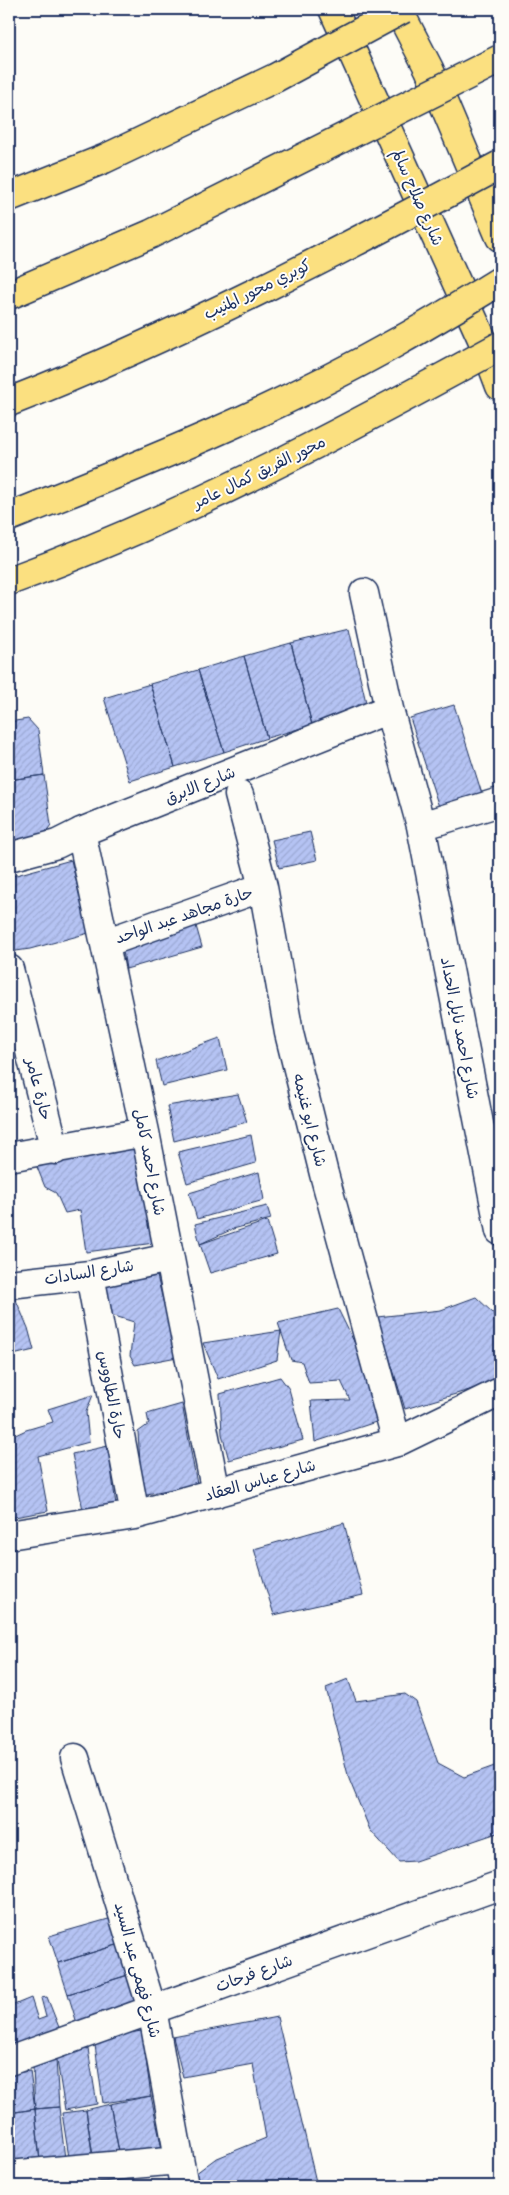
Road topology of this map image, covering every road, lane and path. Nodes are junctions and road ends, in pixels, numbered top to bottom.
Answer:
1 (332, 9) edge
2 (398, 9) edge
3 (403, 9) edge
4 (500, 59) edge
5 (500, 165) edge
6 (9, 197) edge
7 (500, 238) edge
8 (500, 281) edge
9 (9, 295) edge
10 (500, 346) edge
11 (500, 386) edge
12 (9, 402) edge
13 (9, 517) edge
14 (9, 580) edge
15 (364, 593) dead end
16 (390, 709) junction
17 (239, 795) dead end
18 (500, 802) edge
19 (421, 826) junction
20 (81, 832) junction
21 (9, 857) edge
22 (263, 888) junction
23 (105, 943) junction
24 (9, 969) edge
25 (145, 1132) junction
26 (55, 1150) junction
27 (9, 1157) edge
28 (500, 1231) edge
29 (168, 1258) junction
30 (90, 1275) junction
31 (9, 1284) edge
32 (500, 1392) edge
33 (397, 1442) junction
34 (216, 1493) junction
35 (135, 1515) junction
36 (9, 1535) edge
37 (75, 1758) dead end
38 (500, 1885) edge
39 (152, 2009) junction
40 (9, 2061) edge
41 (179, 2160) junction
42 (9, 2176) edge
43 (184, 2186) edge

1 - 11 highway, شارع صلاح سالم
2 - 7 highway
3 - 6 highway, bridge
4 - 9 highway, bridge
5 - 12 highway, كوبري محور المنيب, bridge
8 - 13 highway, bridge
10 - 14 highway, محور الفريق كمال عامر, bridge
15 - 16 street, شارع احمد نايل الحداد
16 - 19 street, شارع احمد نايل الحداد
16 - 20 street, شارع الابرق
17 - 22 street, شارع ابو غنيمه
18 - 19 street
19 - 28 street, شارع احمد نايل الحداد
20 - 21 street, شارع الابرق
20 - 23 street, شارع احمد كامل
22 - 23 street, حارة مجاهد عبد الواحد
22 - 33 street, شارع ابو غنيمه
23 - 25 street, شارع احمد كامل
24 - 26 street, حارة عامر
25 - 26 street
25 - 29 street, شارع احمد كامل
26 - 27 street
29 - 30 street, شارع السادات
29 - 34 street, شارع احمد كامل
30 - 31 street, شارع السادات
30 - 35 street, حارة الطاووس
32 - 33 street, شارع عباس العقاد
33 - 34 street, شارع عباس العقاد
34 - 35 street, شارع عباس العقاد
35 - 36 street, شارع عباس العقاد
37 - 39 street, شارع فهمى عبد السيد
38 - 39 street, شارع فرحات
39 - 40 street, شارع فرحات
39 - 41 street, شارع فهمى عبد السيد
41 - 42 street
41 - 43 street, شارع فهمى عبد السيد

